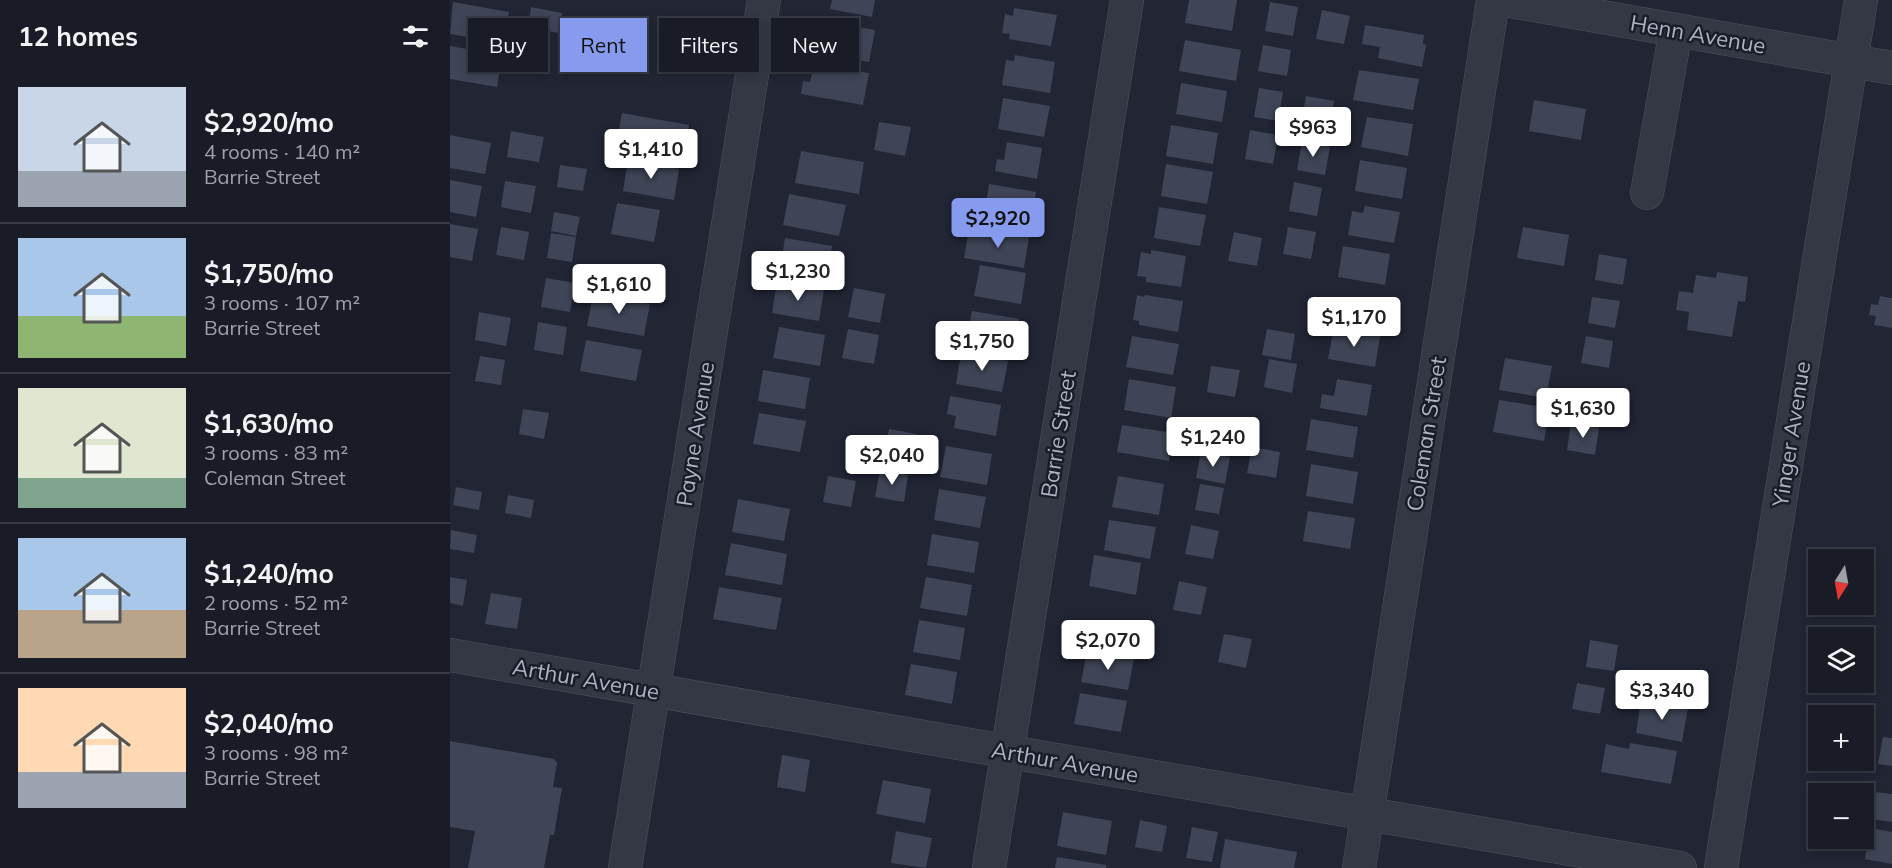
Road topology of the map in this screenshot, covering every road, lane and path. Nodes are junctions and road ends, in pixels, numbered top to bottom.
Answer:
1 (764, 0) edge
2 (1127, 0) edge
3 (1493, 0) edge
4 (1505, 0) edge
5 (1861, 0) edge
6 (1676, 30) junction
7 (1851, 60) junction
8 (1892, 68) edge
9 (1647, 193) dead end
10 (450, 655) edge
11 (653, 690) junction
12 (1008, 752) junction
13 (1368, 814) junction
14 (1543, 856) edge
15 (625, 868) edge
16 (989, 868) edge
17 (1359, 868) edge
18 (1680, 868) edge
19 (1721, 868) edge

1 - 11 street, Payne Avenue
2 - 12 street, Barrie Street
3 - 13 street, Coleman Street
4 - 6 street, Henn Avenue
5 - 7 street, Yinger Avenue
6 - 7 street, Henn Avenue
6 - 9 street
7 - 8 street, Henn Avenue
7 - 19 street, Yinger Avenue
10 - 11 street, Arthur Avenue
11 - 12 street, Arthur Avenue
11 - 15 street, Payne Avenue
12 - 13 street, Arthur Avenue
12 - 16 street, Barrie Street
13 - 14 street, Arthur Avenue
13 - 17 street, Coleman Street
14 - 18 street, Arthur Avenue

